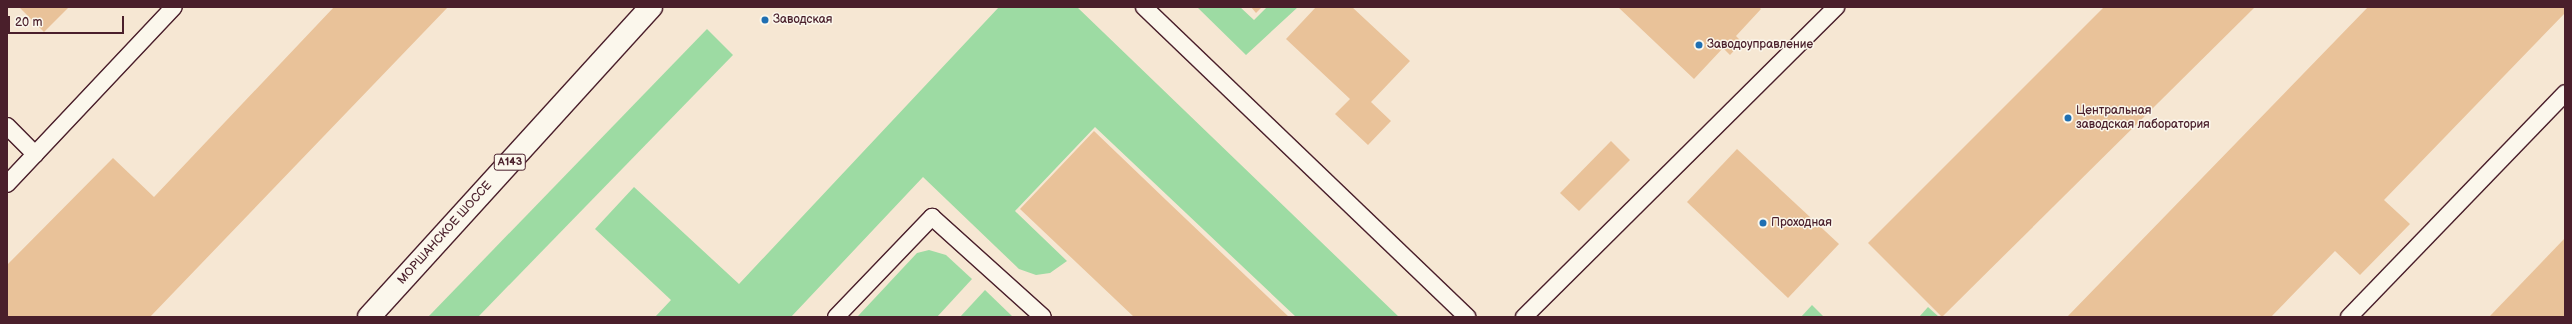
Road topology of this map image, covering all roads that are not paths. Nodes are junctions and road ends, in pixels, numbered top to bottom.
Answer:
1 (174, 7) edge
2 (651, 7) edge
3 (1144, 7) edge
4 (1836, 7) edge
5 (2565, 93) edge
6 (7, 126) edge
7 (35, 154) junction
8 (7, 184) edge
9 (369, 317) edge
10 (836, 317) edge
11 (1043, 317) edge
12 (1467, 317) edge
13 (1524, 317) edge
14 (2349, 317) edge

1 - 7 lane
2 - 9 main road, МОРШАНСКОЕ ШОССЕ / А143
3 - 12 lane
4 - 13 lane
5 - 14 lane
6 - 7 lane
7 - 8 lane
10 - 11 lane

